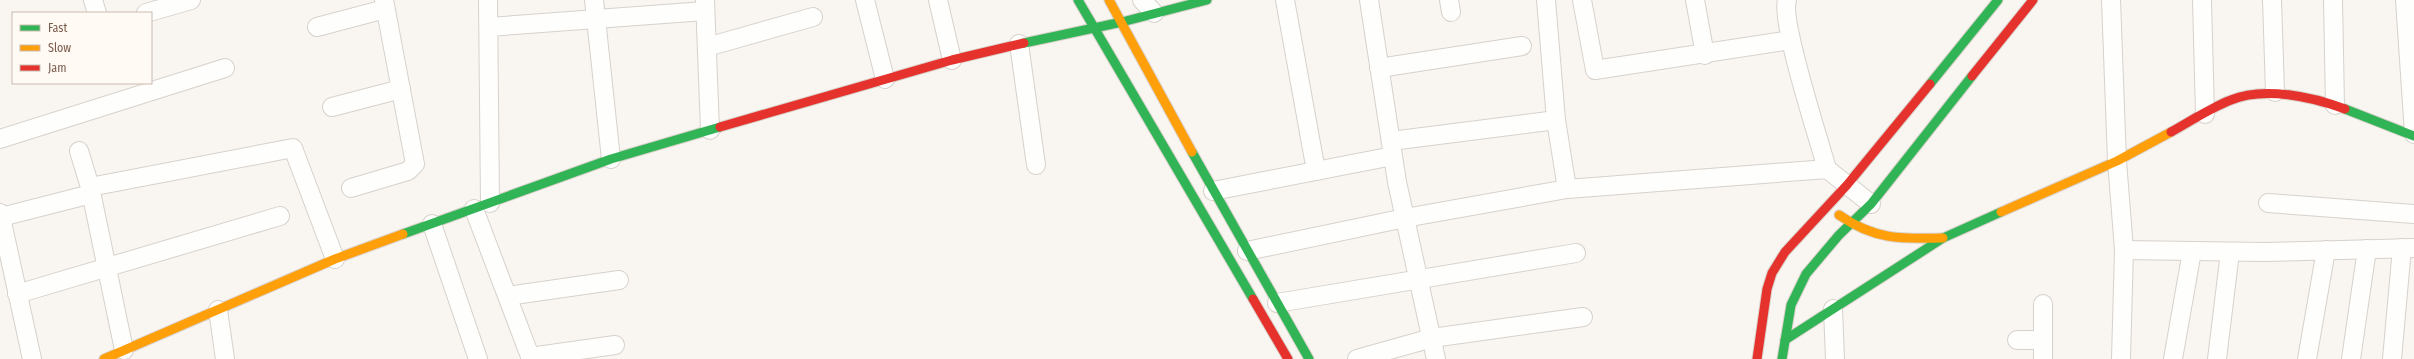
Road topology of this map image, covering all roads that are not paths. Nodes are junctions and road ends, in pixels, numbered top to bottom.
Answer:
1 (93, 0) edge
2 (191, 0) edge
3 (488, 0) edge
4 (594, 0) edge
5 (865, 0) edge
6 (938, 0) edge
7 (1078, 0) edge
8 (1109, 0) edge
9 (1142, 0) edge
10 (1207, 0) edge
11 (1285, 0) edge
12 (1369, 0) edge
13 (1546, 0) edge
14 (1582, 0) edge
15 (1694, 0) edge
16 (1787, 0) edge
17 (1998, 0) edge
18 (2034, 0) edge
19 (2111, 0) edge
20 (2202, 0) edge
21 (2272, 0) edge
22 (2333, 0) edge
23 (2405, 0) edge
24 (384, 5) edge
25 (705, 6) edge
26 (97, 12) edge
27 (149, 12) edge
28 (1154, 13) junction
29 (813, 17) dead end
30 (595, 20) junction
31 (1122, 22) junction
32 (489, 26) junction
33 (1092, 26) junction
34 (318, 27) dead end
35 (1791, 40) junction
36 (1019, 44) junction
37 (707, 46) junction
38 (1522, 46) dead end
39 (1704, 55) junction
40 (952, 60) junction
41 (225, 68) dead end
42 (1379, 68) junction
43 (885, 79) junction
44 (401, 89) junction
45 (2275, 92) junction
46 (2335, 104) junction
47 (332, 107) dead end
48 (2205, 114) junction
49 (1556, 120) junction
50 (710, 130) junction
51 (2414, 135) edge
52 (0, 139) edge
53 (1392, 148) junction
54 (79, 151) dead end
55 (611, 159) junction
56 (2117, 161) junction
57 (1036, 165) dead end
58 (1827, 169) junction
59 (1316, 171) junction
60 (1847, 185) junction
61 (351, 188) dead end
62 (1567, 189) junction
63 (90, 191) junction
64 (1213, 192) junction
65 (2268, 203) dead end
66 (1871, 204) junction
67 (482, 206) junction
68 (1828, 206) junction
69 (2414, 214) edge
70 (0, 215) edge
71 (280, 216) dead end
72 (1405, 218) junction
73 (1849, 223) junction
74 (432, 224) junction
75 (1943, 238) junction
76 (2408, 248) edge
77 (2367, 249) junction
78 (2124, 250) junction
79 (2326, 250) junction
80 (1247, 251) junction
81 (2192, 251) junction
82 (2230, 252) junction
83 (1576, 253) dead end
84 (335, 259) junction
85 (107, 267) junction
86 (1419, 278) junction
87 (619, 280) dead end
88 (17, 294) junction
89 (507, 296) junction
90 (1277, 303) junction
91 (2043, 304) dead end
92 (1833, 309) junction
93 (218, 310) junction
94 (1583, 317) dead end
95 (1432, 338) junction
96 (1785, 340) junction
97 (2017, 340) dead end
98 (2044, 340) junction
99 (615, 344) dead end
100 (124, 350) junction
101 (530, 358) edge
102 (32, 359) edge
103 (104, 359) edge
104 (225, 359) edge
105 (478, 359) edge
106 (1288, 359) edge
107 (1309, 359) edge
108 (1357, 359) edge
109 (1436, 359) edge
110 (1757, 359) edge
111 (1782, 359) edge
112 (1835, 359) edge
113 (2044, 359) edge
114 (2122, 359) edge
115 (2174, 359) edge
116 (2216, 359) edge
117 (2307, 359) edge
118 (2351, 359) edge
119 (2392, 359) edge

1 - 26 street
2 - 27 street
3 - 32 street
4 - 30 street
5 - 43 street
6 - 40 street
7 - 33 street
8 - 31 street
9 - 28 street
10 - 28 street
11 - 59 street
12 - 42 street
13 - 49 street
14 - 39 street
15 - 39 street
16 - 35 street
17 - 60 street
18 - 66 street
19 - 56 street
20 - 48 street
21 - 45 street
22 - 46 street
23 - 51 street
24 - 34 street
24 - 44 street
25 - 30 street
25 - 37 street
28 - 31 street
29 - 37 street
30 - 32 street
30 - 55 street
31 - 33 street
31 - 64 street
32 - 67 street
33 - 36 street
33 - 106 street
35 - 39 street
35 - 58 street
36 - 40 street
36 - 57 street
37 - 50 street
38 - 42 street
40 - 43 street
41 - 52 street
42 - 53 street
43 - 50 street
44 - 47 street
44 - 61 street
45 - 46 street
45 - 48 street
46 - 51 street
48 - 56 street
49 - 53 street
49 - 62 street
50 - 55 street
53 - 59 street
53 - 72 street
54 - 63 street
55 - 67 street
56 - 75 street
56 - 78 street
58 - 60 street
58 - 62 street
59 - 64 street
60 - 66 street
60 - 68 street
62 - 72 street
63 - 70 street
63 - 84 street
63 - 85 street
64 - 80 street
65 - 69 street
66 - 73 street
67 - 74 street
67 - 89 street
68 - 73 street
68 - 110 street
70 - 88 street
71 - 85 street
72 - 80 street
72 - 86 street
73 - 75 street
73 - 96 street
74 - 84 street
74 - 105 street
75 - 92 street
76 - 77 street
76 - 119 street
77 - 79 street
77 - 118 street
78 - 81 street
78 - 114 street
79 - 82 street
79 - 117 street
80 - 90 street
81 - 82 street
81 - 115 street
82 - 116 street
83 - 86 street
84 - 93 street
85 - 88 street
85 - 100 street
86 - 90 street
86 - 95 street
87 - 89 street
88 - 102 street
89 - 101 street
90 - 107 street
91 - 98 street
92 - 96 street
92 - 112 street
93 - 100 street
93 - 104 street
94 - 95 street
95 - 108 street
95 - 109 street
96 - 111 street
97 - 98 street
98 - 113 street
99 - 101 street
100 - 103 street

